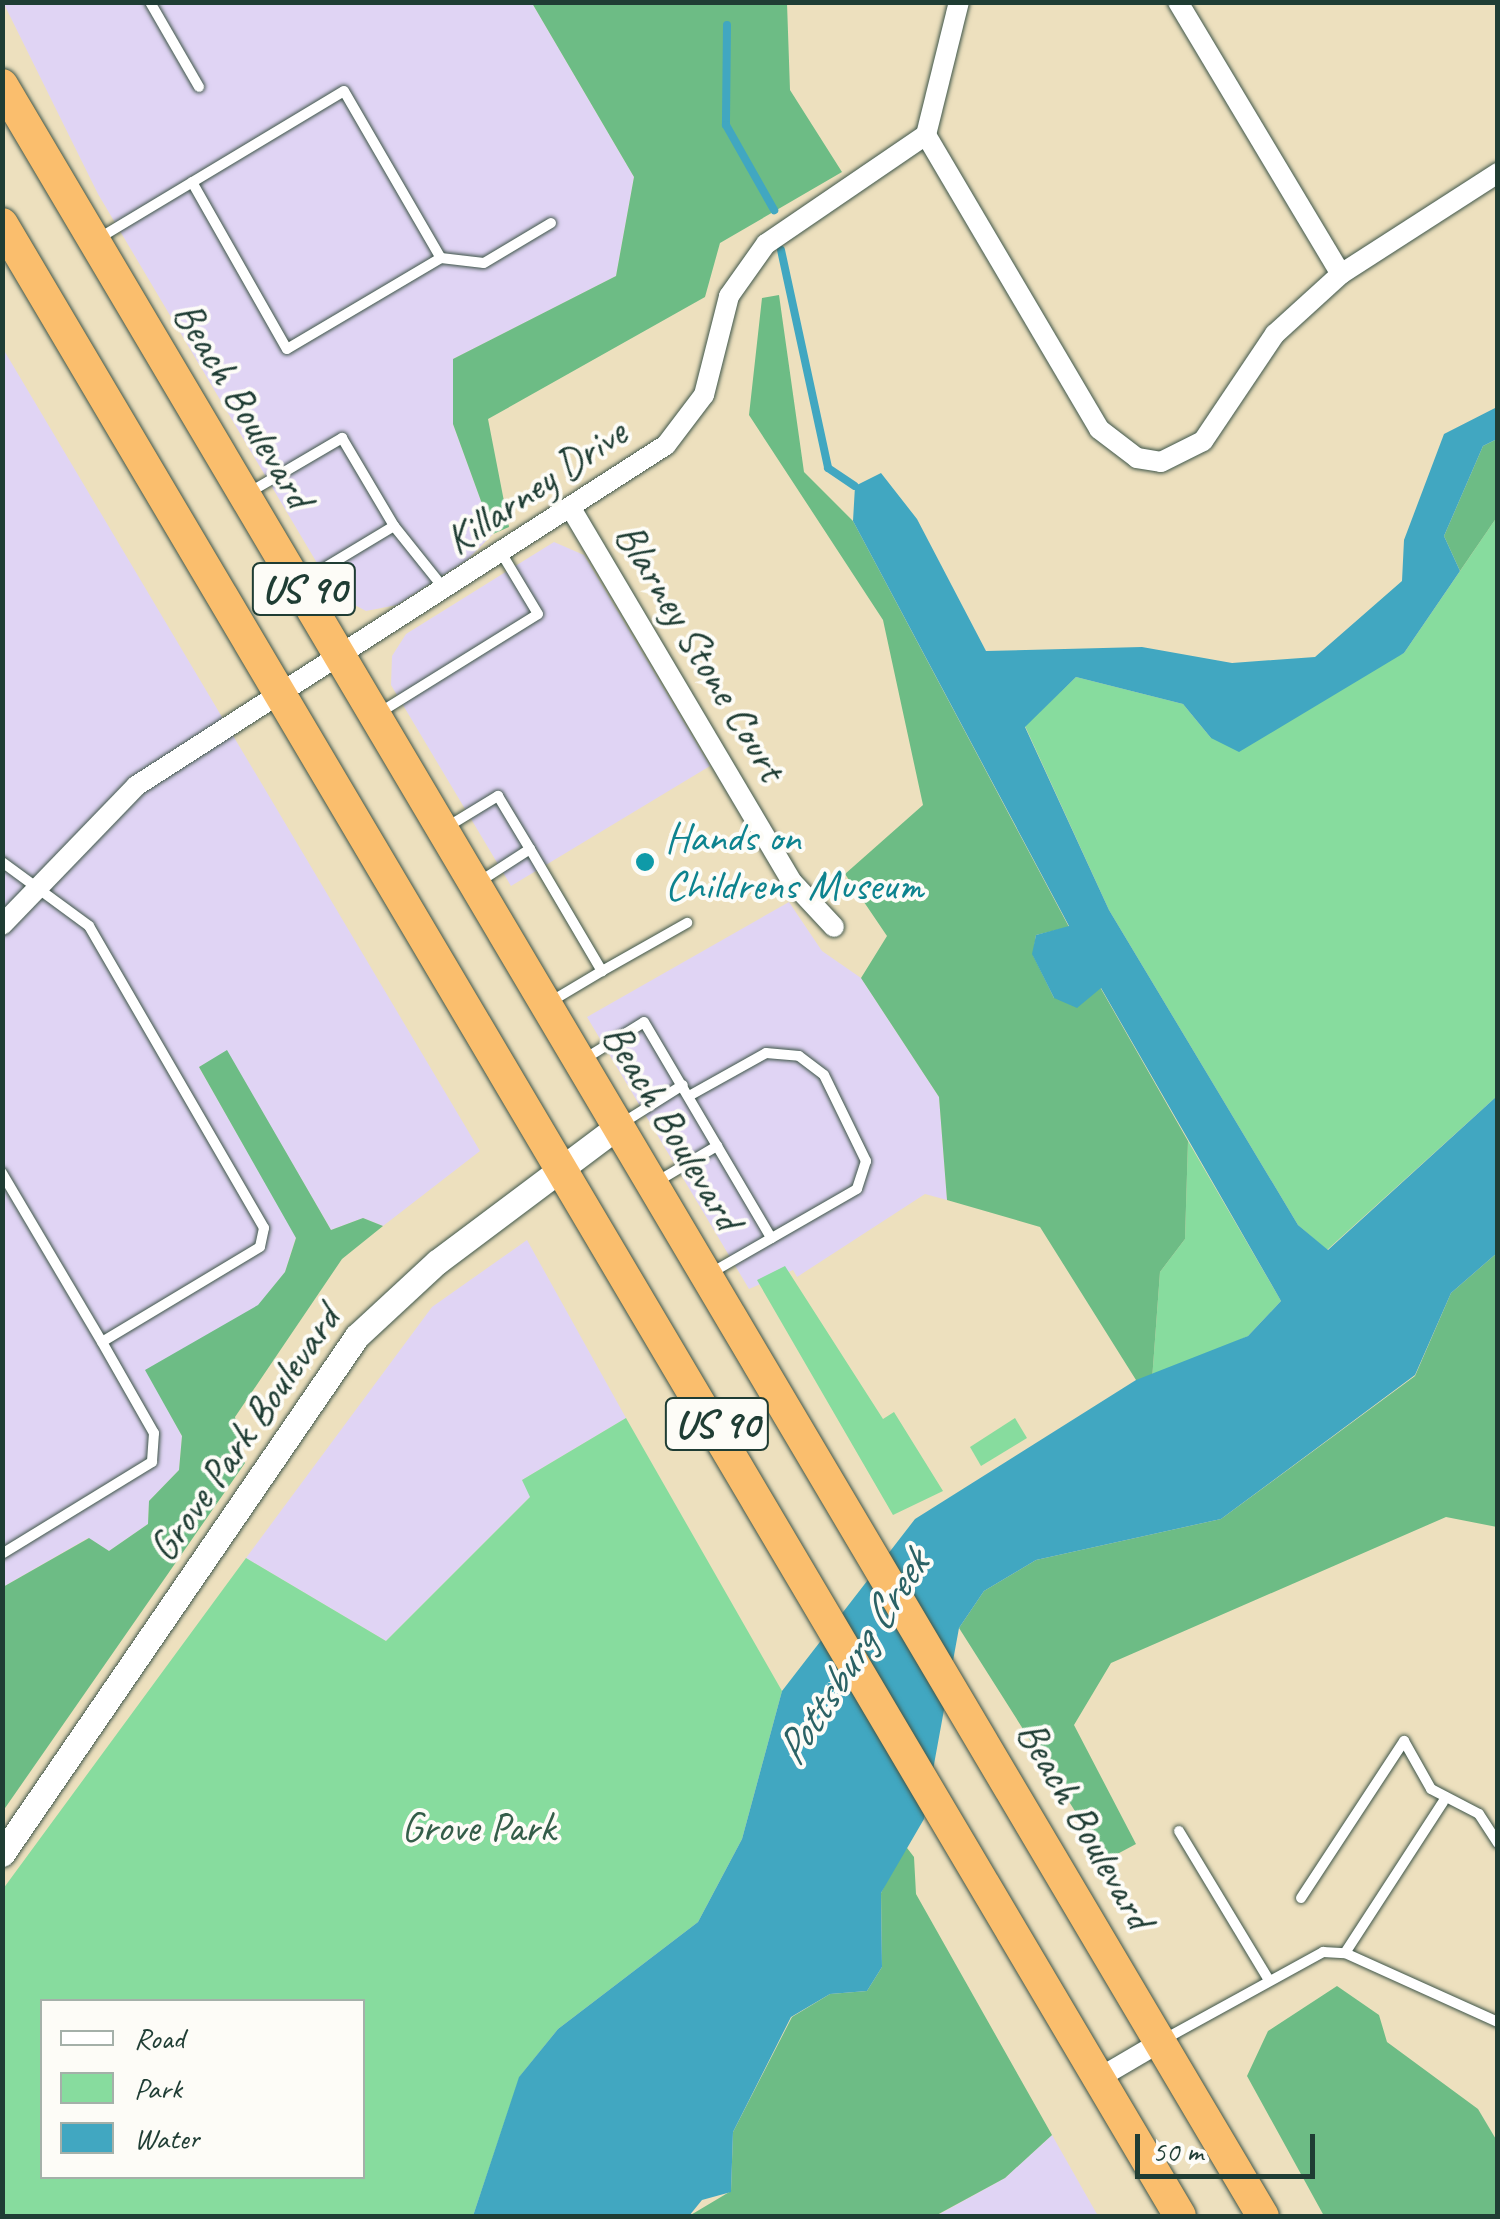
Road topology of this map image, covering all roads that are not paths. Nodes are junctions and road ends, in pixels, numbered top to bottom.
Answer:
1 (150, 2) edge
2 (959, 2) edge
3 (1178, 2) edge
4 (2, 85) edge
5 (199, 88) dead end
6 (926, 134) junction
7 (1498, 173) edge
8 (192, 182) junction
9 (551, 223) dead end
10 (2, 224) edge
11 (96, 240) junction
12 (440, 258) junction
13 (1341, 274) junction
14 (247, 494) junction
15 (572, 510) junction
16 (394, 526) junction
17 (502, 554) junction
18 (300, 583) junction
19 (446, 591) junction
20 (344, 656) junction
21 (282, 694) junction
22 (378, 714) junction
23 (446, 828) junction
24 (530, 849) junction
25 (2, 862) edge
26 (478, 882) junction
27 (41, 886) junction
28 (686, 923) dead end
29 (2, 925) edge
30 (834, 927) dead end
31 (602, 971) junction
32 (550, 1003) junction
33 (583, 1060) junction
34 (683, 1085) junction
35 (689, 1096) junction
36 (621, 1124) junction
37 (718, 1146) junction
38 (564, 1168) junction
39 (2, 1172) edge
40 (656, 1183) junction
41 (771, 1238) junction
42 (710, 1274) junction
43 (102, 1342) junction
44 (2, 1554) edge
45 (1443, 1802) junction
46 (1179, 1830) dead end
47 (1498, 1843) edge
48 (2, 1854) edge
49 (1301, 1898) dead end
50 (1345, 1953) junction
51 (1267, 1976) junction
52 (1498, 2022) edge
53 (1162, 2041) junction
54 (1104, 2076) junction
55 (1180, 2216) edge
56 (1263, 2216) edge

1 - 5 lane
2 - 6 street
3 - 13 street
4 - 11 highway, Beach Boulevard / US 90
6 - 13 street
6 - 15 street, Killarney Drive
7 - 13 street
8 - 11 lane
8 - 12 lane
8 - 12 lane
9 - 12 lane
10 - 21 highway, US 90
11 - 14 highway, Beach Boulevard / US 90
14 - 16 lane
14 - 18 highway, Beach Boulevard / US 90
15 - 17 street, Killarney Drive
15 - 30 street, Blarney Stone Court
16 - 18 lane
16 - 19 lane
17 - 19 street, Killarney Drive
17 - 22 lane
18 - 20 highway, Beach Boulevard / US 90
19 - 20 street, Killarney Drive
20 - 21 street, Killarney Drive
20 - 22 highway, Beach Boulevard / US 90
21 - 27 street, Killarney Drive
21 - 38 highway, US 90
22 - 23 highway, Beach Boulevard / US 90
23 - 24 lane
23 - 26 highway, Beach Boulevard / US 90
24 - 26 lane
24 - 31 lane
25 - 27 lane
26 - 32 highway, Beach Boulevard / US 90
27 - 29 street, Killarney Drive
27 - 43 lane
28 - 31 lane
31 - 32 lane
32 - 33 highway, Beach Boulevard / US 90
33 - 34 lane
33 - 36 highway, Beach Boulevard / US 90
34 - 35 lane
34 - 36 lane
35 - 37 lane
35 - 41 lane
36 - 38 street, Grove Park Boulevard
36 - 40 highway, Beach Boulevard / US 90
37 - 40 lane
37 - 41 lane
38 - 48 street, Grove Park Boulevard
38 - 54 highway, US 90
39 - 43 lane
40 - 42 highway, Beach Boulevard / US 90
41 - 42 lane
42 - 53 highway, Beach Boulevard / US 90
43 - 44 lane
45 - 47 lane
45 - 49 lane
45 - 50 lane
46 - 51 lane
50 - 51 lane
50 - 52 lane
51 - 53 lane
53 - 54 street
53 - 56 highway, Beach Boulevard / US 90
54 - 55 highway, US 90

